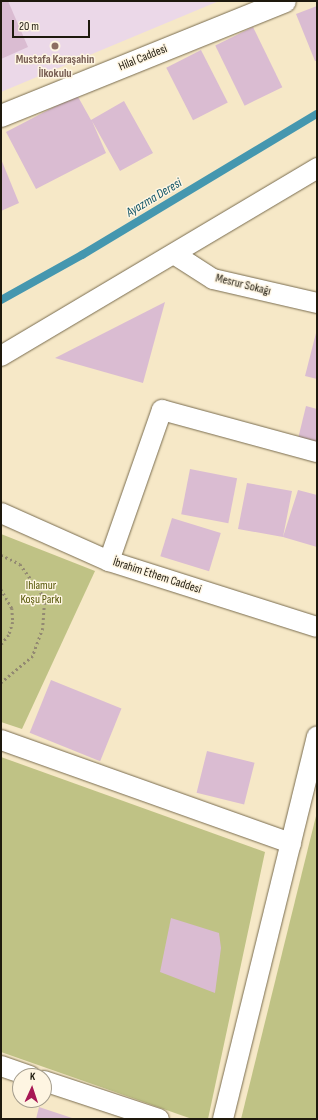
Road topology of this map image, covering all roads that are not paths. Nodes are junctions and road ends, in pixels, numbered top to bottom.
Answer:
1 (285, 1) edge
2 (1, 116) edge
3 (317, 168) edge
4 (174, 254) junction
5 (317, 303) edge
6 (1, 356) edge
7 (317, 452) edge
8 (1, 513) edge
9 (109, 561) junction
10 (317, 627) edge
11 (317, 736) edge
12 (1, 740) edge
13 (291, 843) junction
14 (1, 1066) edge
15 (12, 1070) edge
16 (52, 1084) edge
17 (159, 1119) edge
18 (223, 1119) edge

1 - 2 street, Hilal Caddesi
3 - 4 street
4 - 5 street, Mesrur Sokağı
4 - 6 street
7 - 9 street
8 - 9 street, İbrahim Ethem Caddesi
9 - 10 street, İbrahim Ethem Caddesi
11 - 13 street
12 - 13 street
13 - 18 street
14 - 15 street
16 - 17 street

